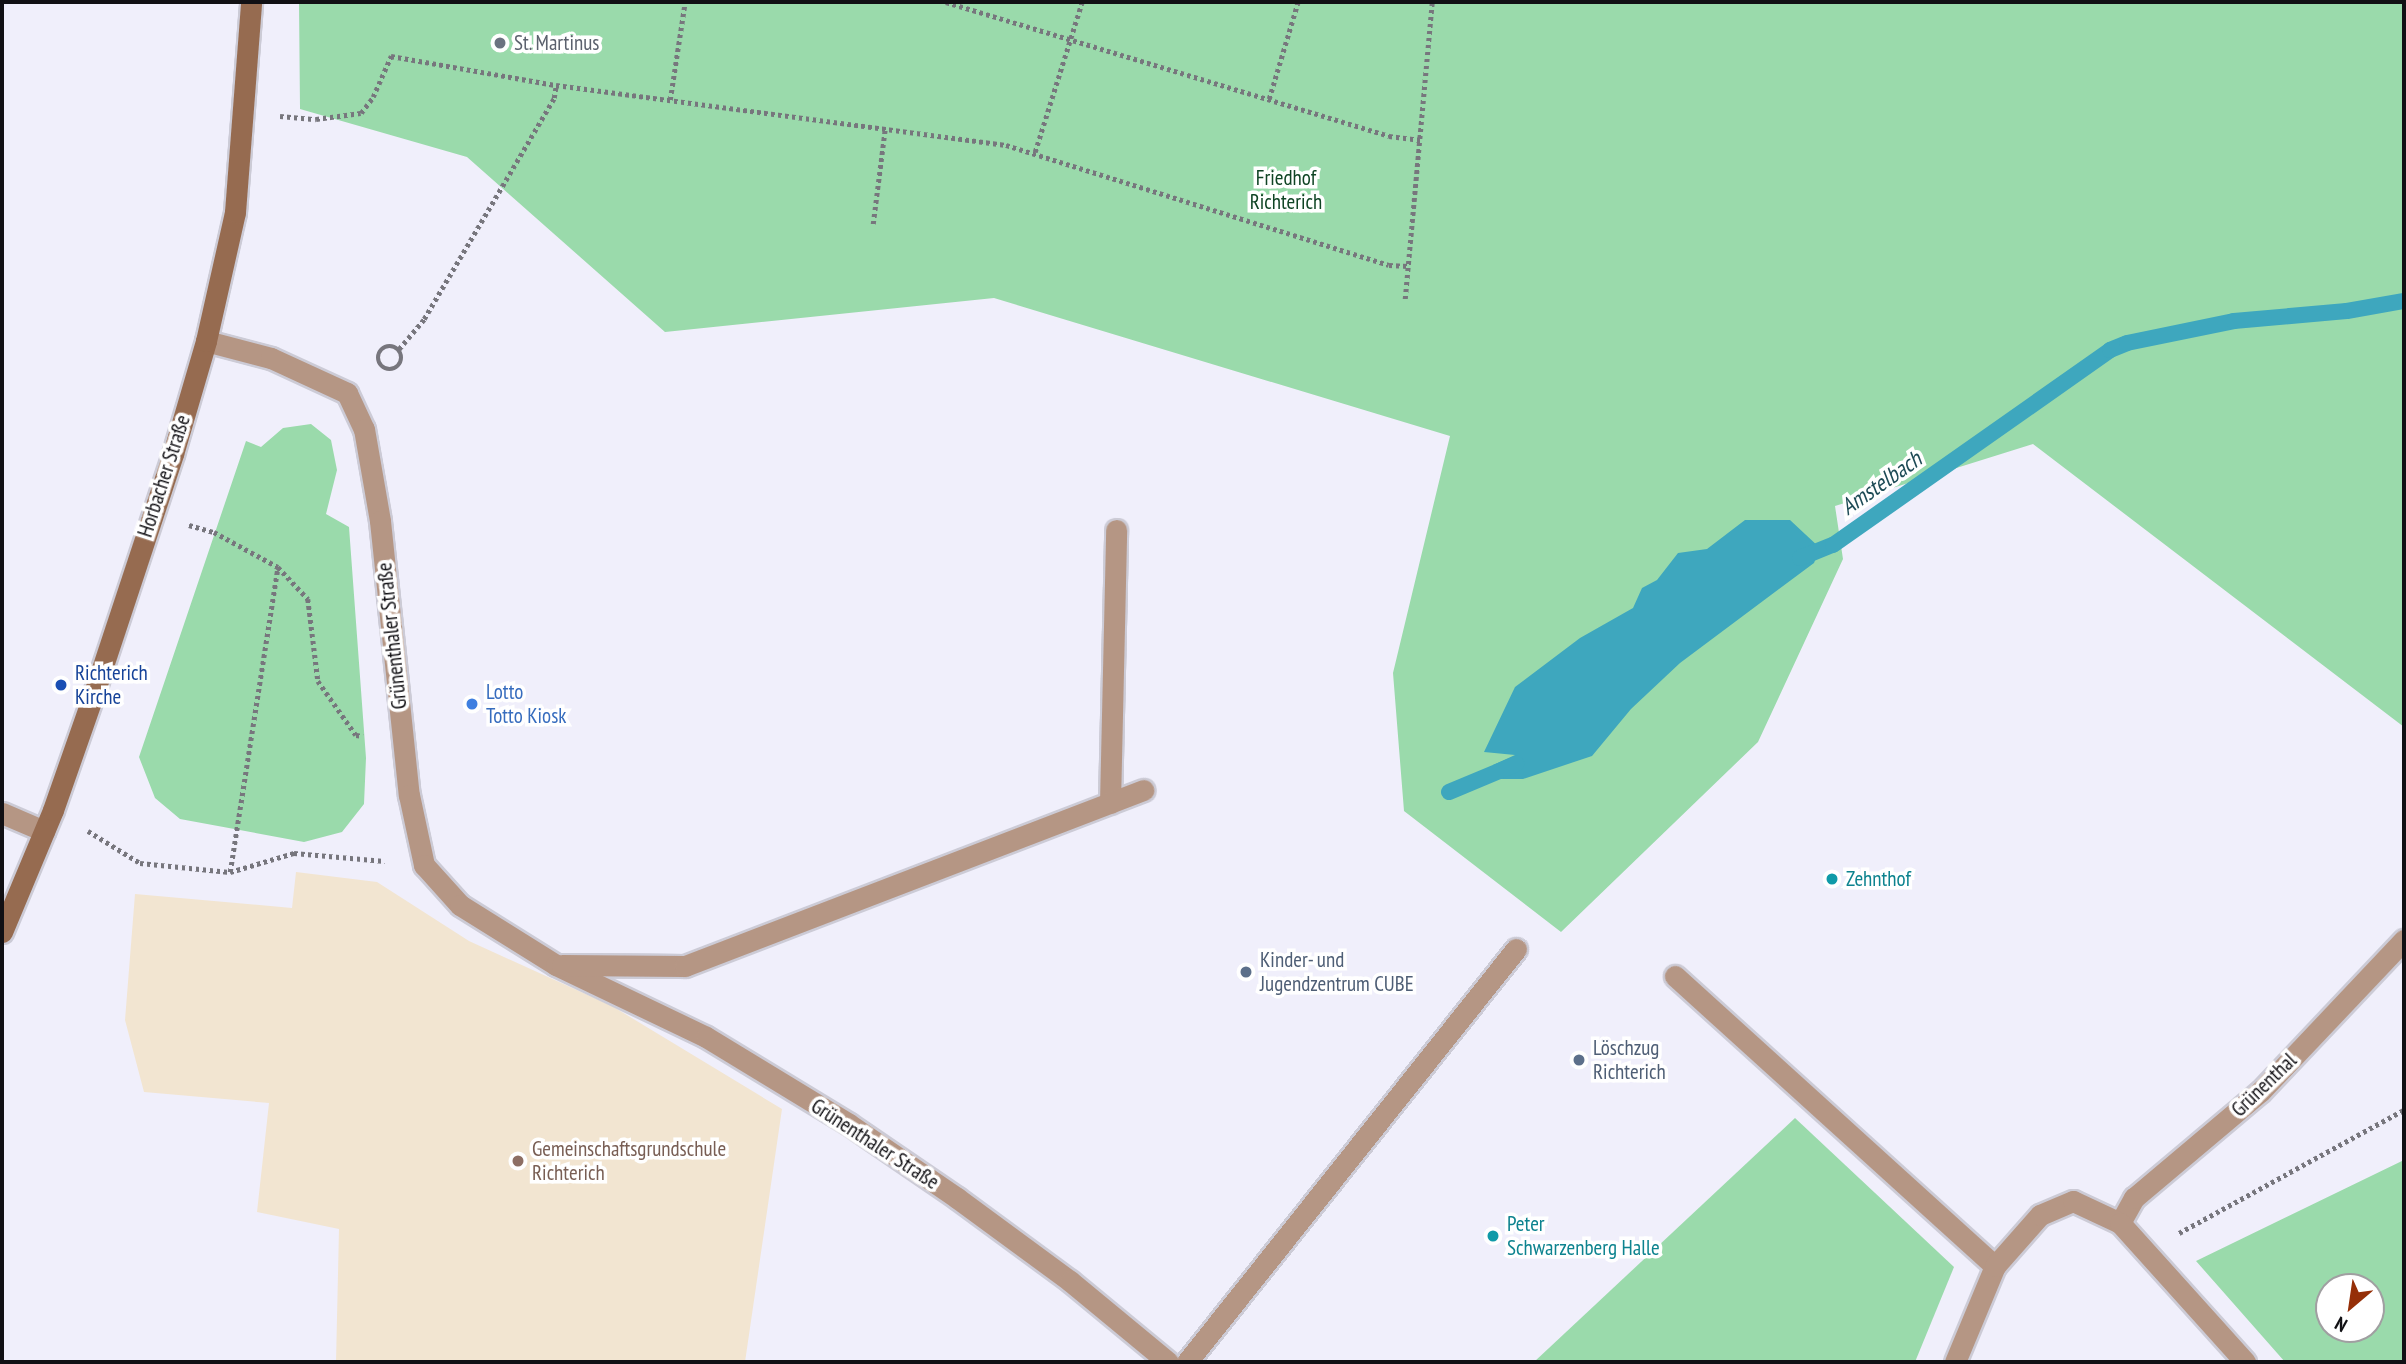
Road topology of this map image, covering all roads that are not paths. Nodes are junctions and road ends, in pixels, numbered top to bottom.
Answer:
1 (251, 2) edge
2 (206, 341) junction
3 (1116, 530) dead end
4 (1143, 790) dead end
5 (1110, 803) junction
6 (2, 813) edge
7 (44, 831) junction
8 (2, 932) edge
9 (2404, 940) edge
10 (1516, 949) dead end
11 (556, 965) junction
12 (1675, 976) dead end
13 (2120, 1223) junction
14 (1996, 1266) junction
15 (1168, 1362) edge
16 (1187, 1362) edge
17 (1955, 1362) edge
18 (2245, 1362) edge

1 - 2 main road, Horbacher Straße
2 - 7 main road, Horbacher Straße
2 - 11 street, Grünenthaler Straße
3 - 5 street
4 - 5 street
5 - 11 street
6 - 7 street
7 - 8 main road, Horbacher Straße
9 - 13 street, Grünenthal
10 - 16 street
11 - 15 street, Grünenthaler Straße
12 - 14 street
13 - 14 street
13 - 18 street
14 - 17 street

